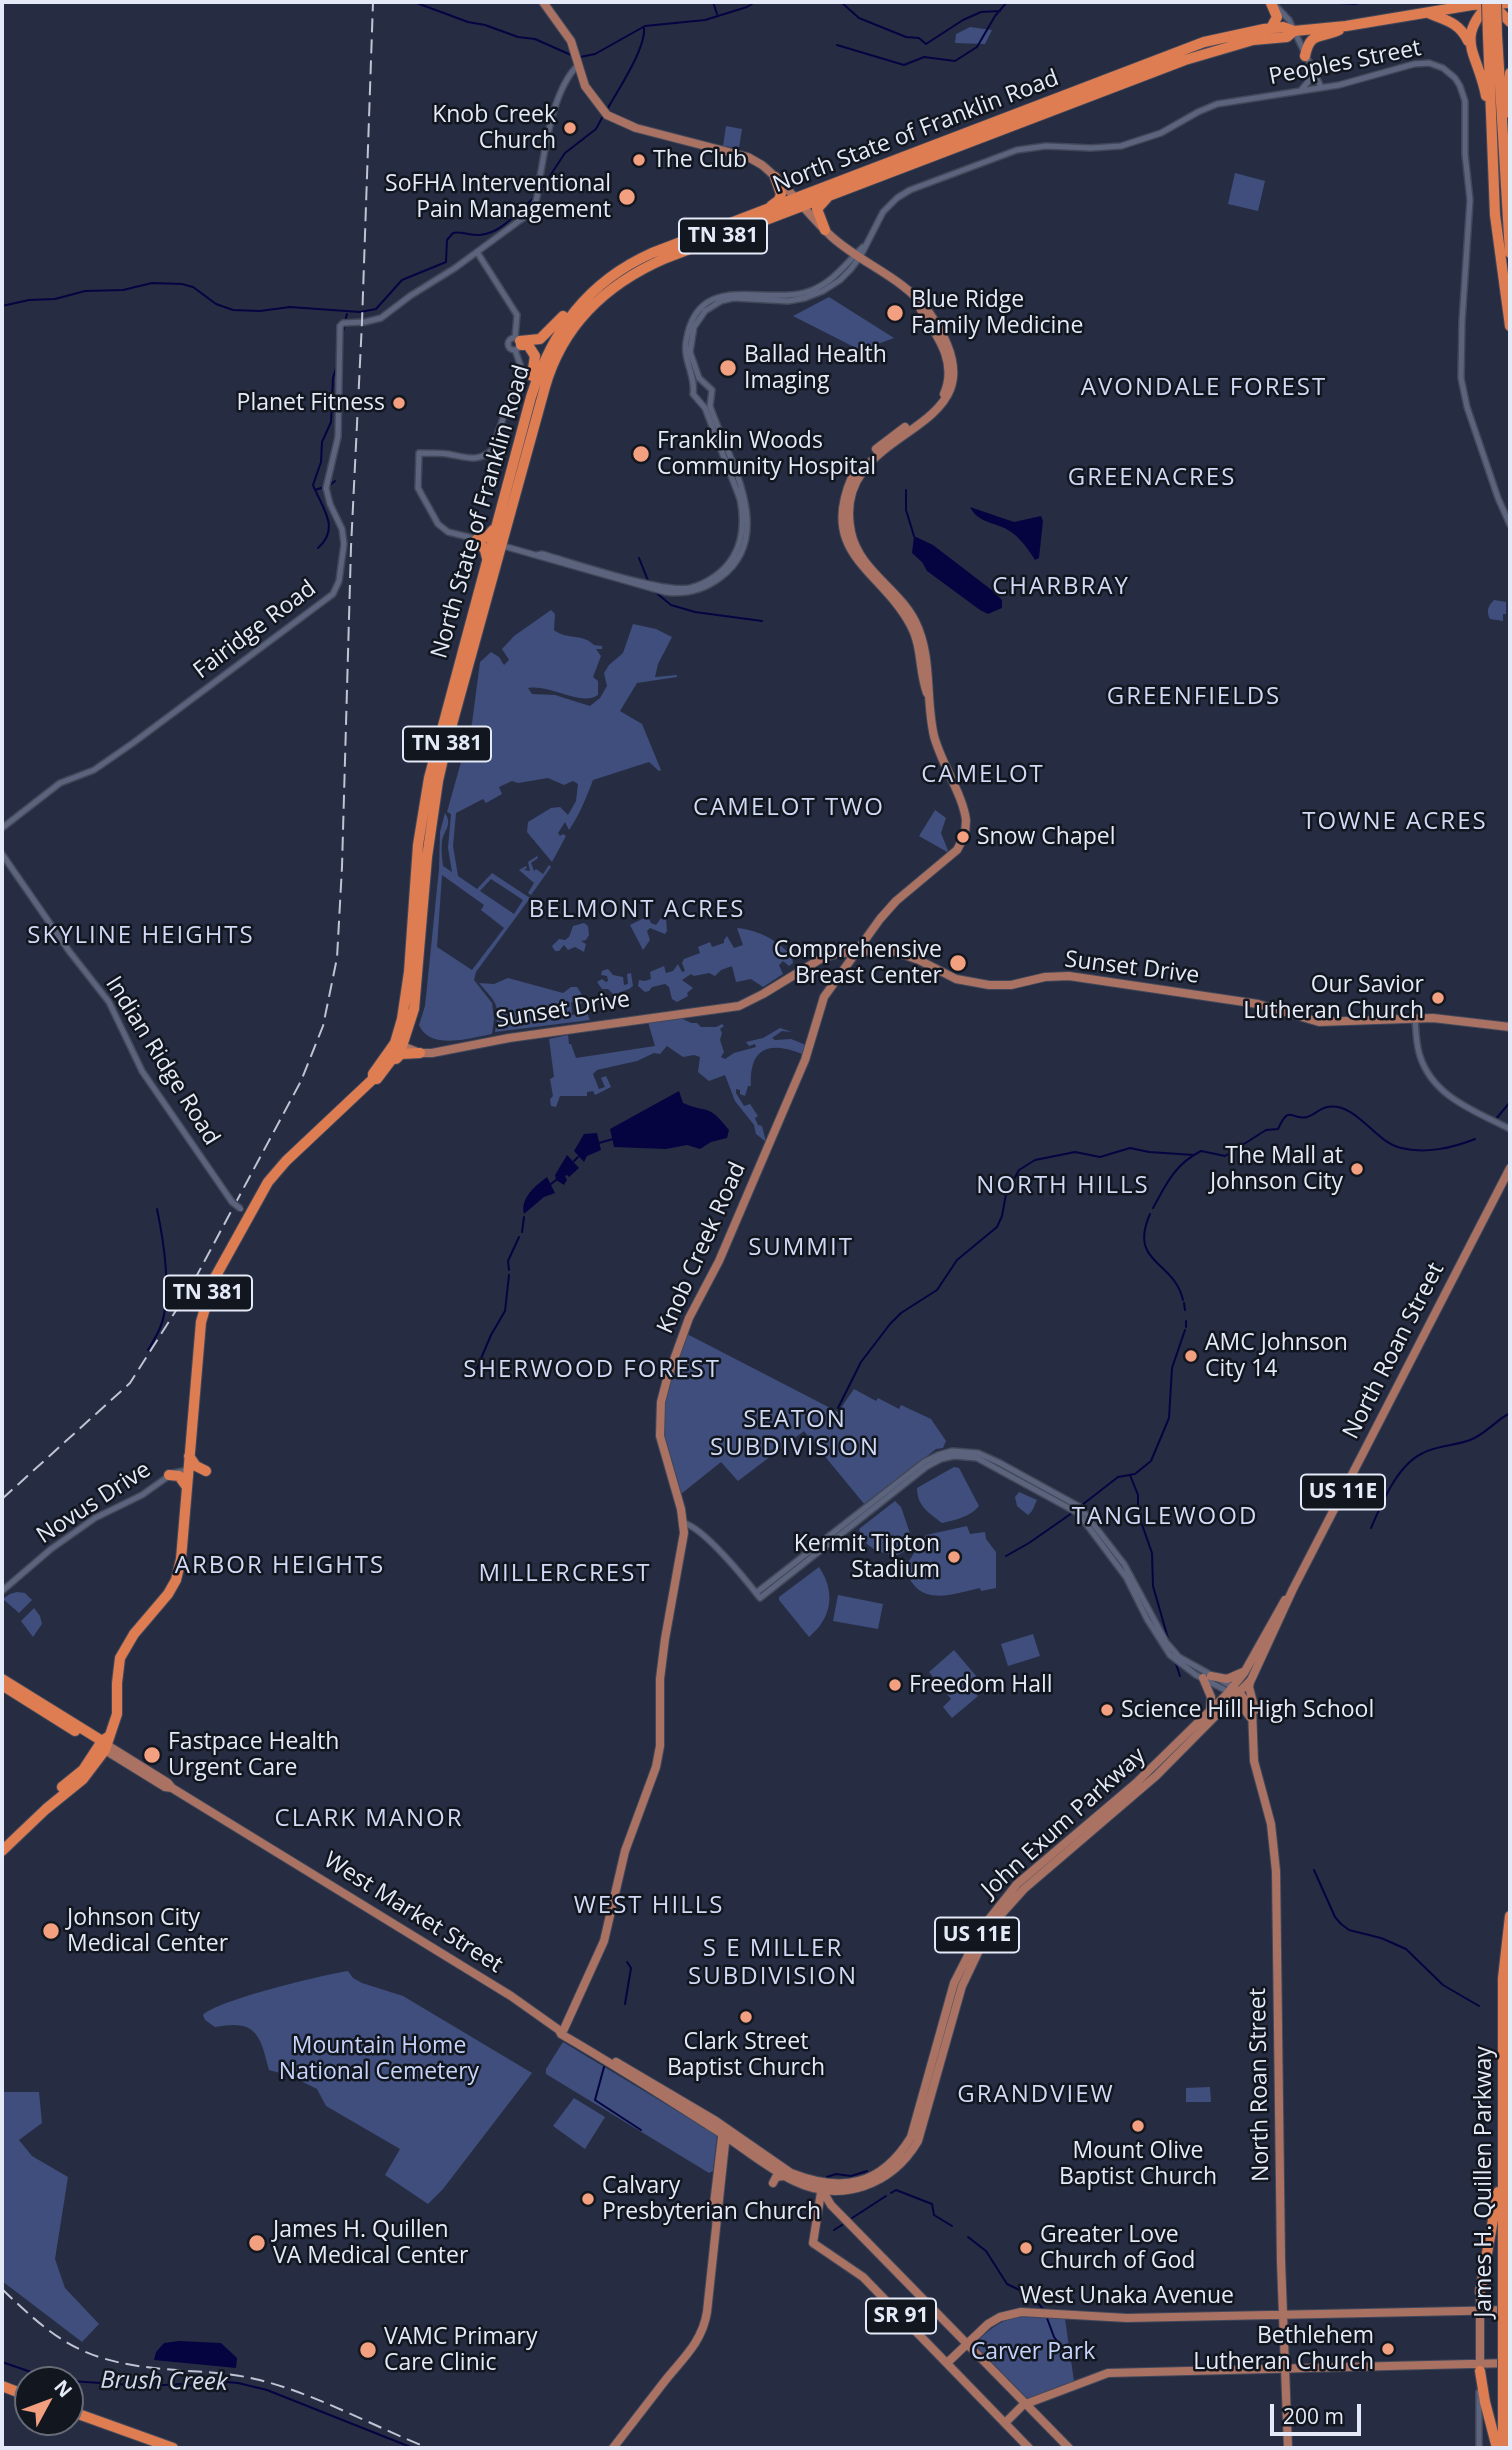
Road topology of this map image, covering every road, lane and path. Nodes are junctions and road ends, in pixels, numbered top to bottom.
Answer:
1 (543, 2) edge
2 (1270, 2) edge
3 (1442, 2) edge
4 (1491, 2) edge
5 (1510, 3) edge
6 (1427, 13) junction
7 (1510, 22) edge
8 (1346, 26) junction
9 (1270, 29) junction
10 (1294, 31) junction
11 (1493, 36) junction
12 (1472, 50) junction
13 (1305, 55) junction
14 (577, 62) junction
15 (1312, 71) junction
16 (1510, 73) edge
17 (1321, 88) junction
18 (1301, 90) junction
19 (1491, 136) junction
20 (1503, 145) junction
21 (775, 177) junction
22 (832, 194) junction
23 (799, 202) junction
24 (766, 210) junction
25 (825, 230) junction
26 (477, 252) junction
27 (1510, 253) edge
28 (857, 256) junction
29 (645, 257) junction
30 (1510, 326) edge
31 (518, 344) junction
32 (950, 356) junction
33 (705, 384) junction
34 (695, 387) junction
35 (709, 399) junction
36 (699, 402) junction
37 (933, 407) junction
38 (923, 421) junction
39 (524, 424) junction
40 (908, 427) junction
41 (897, 433) junction
42 (892, 443) junction
43 (882, 444) junction
44 (847, 503) junction
45 (496, 525) junction
46 (1510, 525) edge
47 (852, 536) junction
48 (477, 539) junction
49 (496, 544) junction
50 (850, 546) junction
51 (860, 554) junction
52 (537, 555) junction
53 (487, 559) junction
54 (876, 578) junction
55 (917, 633) junction
56 (926, 661) junction
57 (921, 671) junction
58 (929, 683) junction
59 (929, 699) junction
60 (2, 828) edge
61 (2, 854) edge
62 (856, 951) junction
63 (1415, 1019) junction
64 (1510, 1027) edge
65 (398, 1045) junction
66 (420, 1053) junction
67 (383, 1072) junction
68 (373, 1079) junction
69 (1510, 1129) edge
70 (1510, 1168) edge
71 (244, 1212) junction
72 (189, 1456) junction
73 (188, 1471) junction
74 (206, 1471) dead end
75 (169, 1475) junction
76 (187, 1487) junction
77 (197, 1494) dead end
78 (186, 1502) junction
79 (684, 1523) junction
80 (1293, 1589) junction
81 (2, 1591) edge
82 (1259, 1645) junction
83 (1245, 1670) junction
84 (1207, 1677) junction
85 (2, 1679) edge
86 (1251, 1680) junction
87 (2, 1685) edge
88 (1235, 1692) junction
89 (1226, 1706) junction
90 (1245, 1709) junction
91 (1210, 1712) junction
92 (1252, 1720) junction
93 (1188, 1739) junction
94 (104, 1744) junction
95 (2, 1841) edge
96 (2, 1851) edge
97 (1510, 1916) edge
98 (571, 2014) junction
99 (545, 2020) junction
100 (562, 2030) junction
101 (724, 2132) junction
102 (777, 2163) joint
103 (1503, 2163) junction
104 (785, 2176) junction
105 (795, 2182) junction
106 (773, 2183) dead end
107 (822, 2187) junction
108 (839, 2192) junction
109 (823, 2201) junction
110 (834, 2207) junction
111 (818, 2213) junction
112 (1480, 2292) joint
113 (1480, 2309) junction
114 (1510, 2310) edge
115 (1283, 2315) junction
116 (968, 2344) junction
117 (947, 2363) junction
118 (1510, 2363) edge
119 (1284, 2367) junction
120 (1480, 2367) junction
121 (1027, 2403) junction
122 (84, 2416) edge
123 (1005, 2423) junction
124 (173, 2448) edge
125 (613, 2448) edge
126 (1029, 2448) edge
127 (1069, 2448) edge
128 (1288, 2448) edge
129 (1479, 2448) edge
130 (1497, 2448) edge
131 (1503, 2448) edge

1 - 14 main road, Knob Creek Road
2 - 9 highway
2 - 10 street
3 - 6 highway
4 - 5 highway, North State of Franklin Road / TN 381
4 - 6 highway, North State of Franklin Road / TN 381
4 - 7 highway
4 - 11 highway, bridge
4 - 12 highway
6 - 8 highway, North State of Franklin Road / TN 381
6 - 12 highway
8 - 10 highway, North State of Franklin Road / TN 381
8 - 13 highway
9 - 10 highway, North State of Franklin Road / TN 381
9 - 23 highway, North State of Franklin Road / TN 381
10 - 13 street
10 - 22 highway, North State of Franklin Road / TN 381
11 - 19 highway
11 - 20 highway
12 - 19 highway
13 - 15 street
14 - 21 main road, Knob Creek Road
14 - 26 street, Fairidge Road
15 - 17 street
15 - 18 street
16 - 20 highway
17 - 18 street, Peoples Street
17 - 46 street, Peoples Street
18 - 28 street, Peoples Street
19 - 30 highway
20 - 27 highway
21 - 23 main road, Knob Creek Road
21 - 24 highway
22 - 23 highway, North State of Franklin Road / TN 381
22 - 25 highway
23 - 24 highway, North State of Franklin Road / TN 381
23 - 25 main road, Knob Creek Road
23 - 49 highway, North State of Franklin Road / TN 381
24 - 29 highway, North State of Franklin Road / TN 381
25 - 28 main road, Knob Creek Road
26 - 31 street
26 - 60 street, Fairidge Road
28 - 32 main road, Knob Creek Road
28 - 33 street
28 - 34 street
29 - 31 highway
29 - 39 highway, North State of Franklin Road / TN 381
31 - 39 highway
31 - 48 street
32 - 37 main road, Knob Creek Road
32 - 38 main road, Knob Creek Road
33 - 34 street
33 - 35 street
34 - 36 street
35 - 36 street
35 - 52 street
36 - 52 street
37 - 38 main road
37 - 40 main road, Knob Creek Road
38 - 40 main road
39 - 45 highway, North State of Franklin Road / TN 381
40 - 41 main road, Knob Creek Road
40 - 42 main road, Knob Creek Road
41 - 42 main road
41 - 43 main road, Knob Creek Road
42 - 43 main road
42 - 44 main road, Knob Creek Road
43 - 44 main road, Knob Creek Road
44 - 47 main road, Knob Creek Road
44 - 50 main road, Knob Creek Road
45 - 48 highway
45 - 49 highway, North State of Franklin Road / TN 381
47 - 50 main road
47 - 51 main road, Knob Creek Road
48 - 49 street
48 - 53 highway
49 - 52 street
49 - 53 highway, North State of Franklin Road / TN 381
49 - 65 highway, North State of Franklin Road / TN 381
50 - 51 main road
50 - 54 main road, Knob Creek Road
51 - 54 main road, Knob Creek Road
53 - 65 highway, North State of Franklin Road / TN 381
54 - 55 main road, Knob Creek Road
55 - 56 main road, Knob Creek Road
55 - 57 main road, Knob Creek Road
56 - 57 main road
56 - 58 main road, Knob Creek Road
57 - 58 main road
57 - 59 main road, Knob Creek Road
58 - 59 main road, Knob Creek Road
59 - 62 main road, Knob Creek Road
61 - 71 street, Indian Ridge Road, bridge
62 - 63 main road, Sunset Drive
62 - 66 main road, Sunset Drive
62 - 79 main road, Knob Creek Road
63 - 64 main road, Sunset Drive
63 - 69 street
65 - 66 main road, Sunset Drive
65 - 67 highway, North State of Franklin Road / TN 381
65 - 68 highway, North State of Franklin Road / TN 381
66 - 67 highway
67 - 68 highway, North State of Franklin Road / TN 381
68 - 71 highway, North State of Franklin Road / TN 381
70 - 80 main road, North Roan Street / US 11E
71 - 72 highway, North State of Franklin Road / TN 381
72 - 73 highway, North State of Franklin Road / TN 381
72 - 74 highway
73 - 75 street, Novus Drive
73 - 76 highway, North State of Franklin Road / TN 381
75 - 76 highway
75 - 81 street, Novus Drive
76 - 78 highway, North State of Franklin Road / TN 381
77 - 78 highway
78 - 94 highway, North State of Franklin Road / TN 381
79 - 84 street
79 - 98 main road, Knob Creek Road
80 - 82 main road, North Roan Street / US 11E
80 - 86 main road, North Roan Street / US 11E
82 - 83 main road, North Roan Street / US 11E
82 - 88 main road
83 - 84 main road
83 - 88 main road, North Roan Street / US 11E
84 - 88 street
84 - 91 main road
85 - 94 highway, West Market Street / US 11E
86 - 88 main road, North Roan Street / US 11E
86 - 92 main road
87 - 94 highway, West Market Street / US 11E
88 - 89 main road, John Exum Parkway / US 11E
88 - 90 main road, North Roan Street
88 - 91 main road, John Exum Parkway / US 11E
88 - 92 main road, North Roan Street
89 - 90 main road
89 - 93 main road, John Exum Parkway / US 11E
90 - 92 main road, North Roan Street
91 - 93 main road, John Exum Parkway / US 11E
92 - 115 main road, North Roan Street
93 - 107 main road, John Exum Parkway / US 11E
93 - 108 main road, John Exum Parkway / US 11E
94 - 95 highway, North State of Franklin Road
94 - 96 highway, North State of Franklin Road
94 - 99 main road, West Market Street / US 11E
97 - 103 highway, James H. Quillen Parkway
98 - 99 main road
98 - 100 main road, Knob Creek Road
99 - 100 main road, West Market Street / US 11E
100 - 101 main road, West Market Street / US 11E
101 - 102 main road, West Market Street / US 11E
101 - 104 main road, West Market Street / US 11E
101 - 125 main road
102 - 107 main road, John Exum Parkway / US 11E
103 - 112 highway
103 - 131 highway, James H. Quillen Parkway, bridge
104 - 105 main road, John Exum Parkway / US 11E
104 - 106 main road
105 - 107 main road, John Exum Parkway / US 11E
105 - 111 main road
107 - 108 main road, John Exum Parkway / US 11E
107 - 109 main road, SR 91
108 - 110 main road
109 - 110 main road, SR 91
109 - 111 main road, SR 91
110 - 116 main road, SR 91
111 - 117 main road, SR 91
112 - 113 main road
113 - 114 main road, West Unaka Avenue
113 - 115 main road, West Unaka Avenue
113 - 120 main road
115 - 116 main road, West Unaka Avenue
115 - 119 main road, North Roan Street
116 - 117 main road, West Unaka Avenue
116 - 121 main road, SR 91
117 - 123 main road, SR 91
118 - 120 main road
119 - 120 main road
119 - 121 main road
119 - 128 main road, North Roan Street
120 - 129 street
120 - 130 highway
121 - 123 main road
121 - 127 main road, SR 91
122 - 124 highway
123 - 126 main road, SR 91

